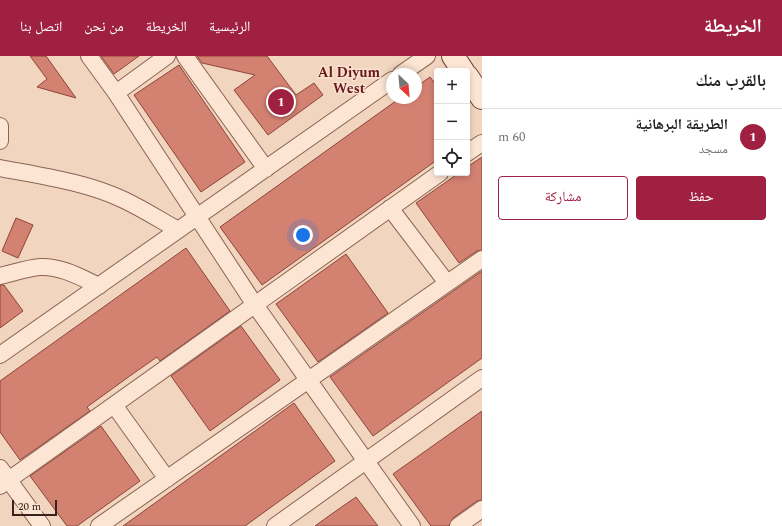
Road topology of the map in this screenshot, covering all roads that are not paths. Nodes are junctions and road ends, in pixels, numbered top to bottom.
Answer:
1 (89, 56) edge
2 (167, 56) edge
3 (186, 56) edge
4 (427, 56) edge
5 (453, 56) edge
6 (410, 68) edge
7 (461, 68) edge
8 (470, 80) edge
9 (386, 84) edge
10 (116, 93) junction
11 (482, 98) edge
12 (0, 126) edge
13 (0, 141) edge
14 (482, 143) edge
15 (470, 152) edge
16 (0, 168) edge
17 (266, 169) junction
18 (436, 176) edge
19 (390, 208) junction
20 (198, 215) junction
21 (178, 230) junction
22 (482, 259) edge
23 (0, 276) edge
24 (447, 283) junction
25 (99, 286) junction
26 (255, 305) junction
27 (0, 355) edge
28 (482, 378) edge
29 (309, 380) junction
30 (114, 405) junction
31 (366, 461) junction
32 (3, 478) edge
33 (167, 479) junction
34 (482, 509) edge
35 (42, 526) edge
36 (99, 526) edge
37 (275, 526) edge
38 (412, 526) edge
39 (458, 526) edge

1 - 10 street
2 - 10 street
3 - 17 street
4 - 6 street
5 - 7 street
8 - 11 street
9 - 17 street
10 - 20 street
12 - 13 street
14 - 15 street
16 - 21 street
17 - 20 street
18 - 19 street
19 - 24 street
19 - 26 street
20 - 21 street
20 - 26 street
21 - 25 street
22 - 24 street
23 - 25 street
24 - 29 street
25 - 27 street
26 - 29 street
26 - 30 street
28 - 31 street
29 - 31 street
29 - 33 street
30 - 32 street
30 - 33 street
31 - 37 street
31 - 38 street
32 - 35 street
33 - 36 street
34 - 39 street

